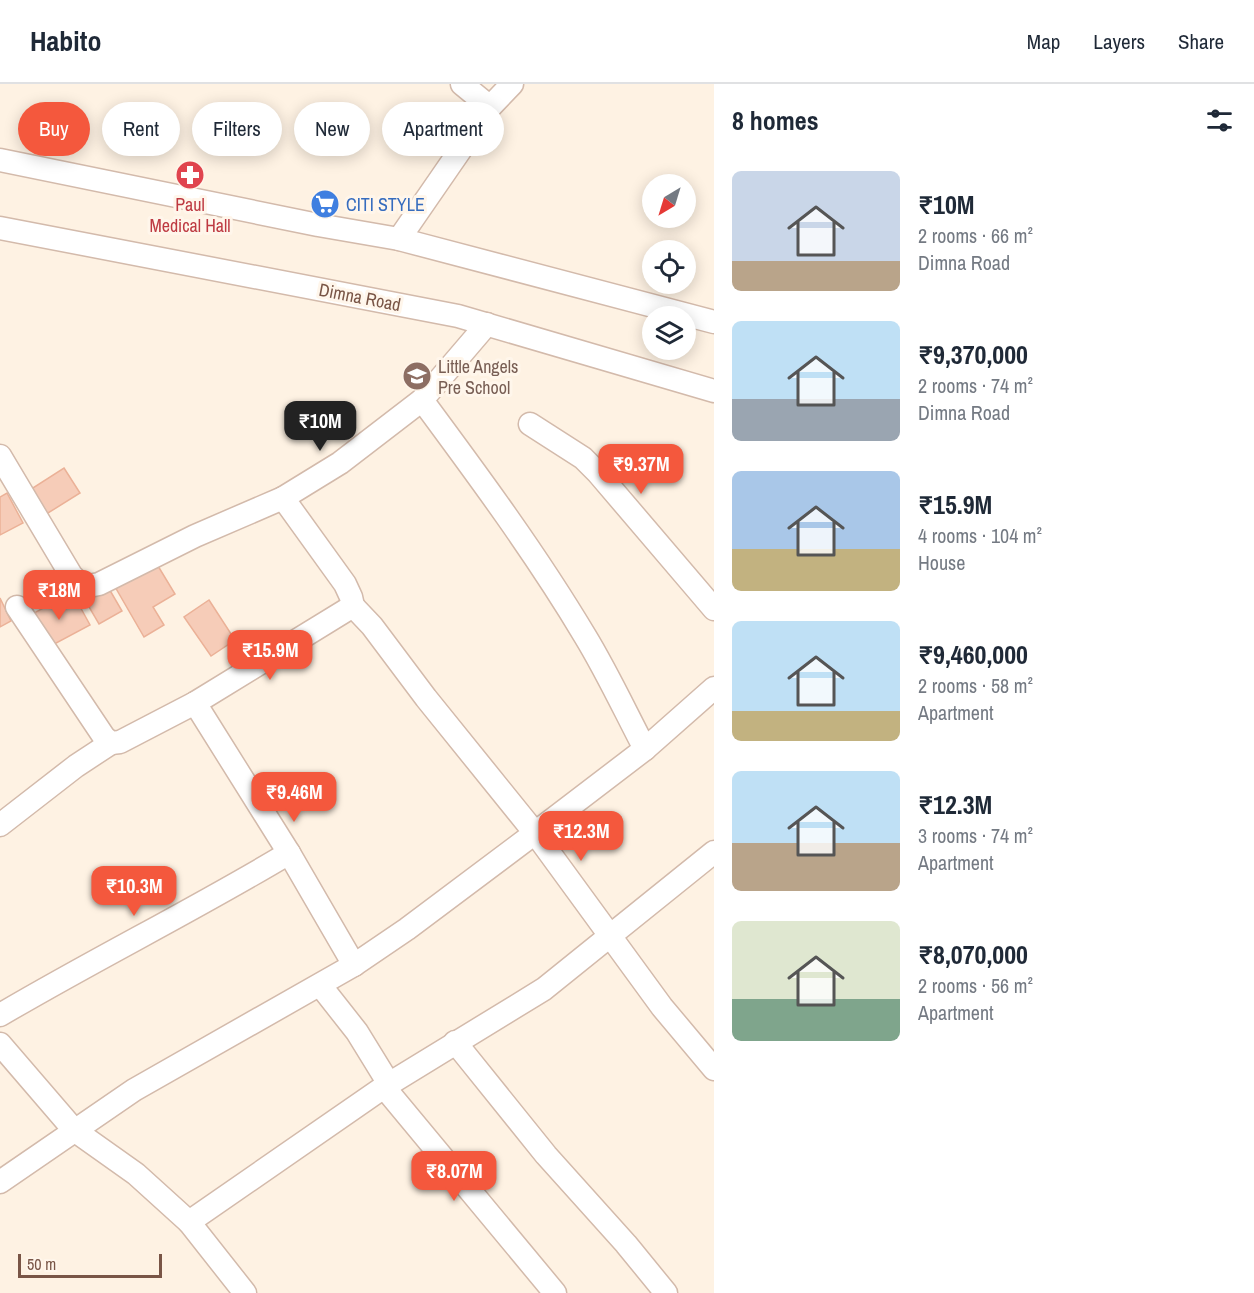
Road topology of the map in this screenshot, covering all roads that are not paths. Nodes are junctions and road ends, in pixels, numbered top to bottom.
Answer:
1 (462, 84) edge
2 (512, 84) edge
3 (484, 102) edge
4 (495, 102) edge
5 (456, 156) edge
6 (0, 160) edge
7 (0, 228) edge
8 (399, 239) junction
9 (714, 322) edge
10 (487, 324) junction
11 (714, 391) edge
12 (422, 400) junction
13 (531, 424) dead end
14 (0, 456) edge
15 (284, 498) junction
16 (17, 606) dead end
17 (353, 606) junction
18 (714, 609) edge
19 (714, 688) edge
20 (195, 703) junction
21 (111, 743) junction
22 (645, 748) junction
23 (0, 825) edge
24 (535, 833) junction
25 (714, 852) edge
26 (289, 853) junction
27 (611, 936) junction
28 (354, 965) junction
29 (320, 984) junction
30 (0, 1015) edge
31 (454, 1042) junction
32 (0, 1044) edge
33 (714, 1069) edge
34 (386, 1085) junction
35 (75, 1130) junction
36 (0, 1182) edge
37 (189, 1222) junction
38 (245, 1293) edge
39 (555, 1293) edge
40 (666, 1293) edge

1 - 3 street
2 - 4 street
5 - 8 street
6 - 8 street
7 - 10 street, Dimna Road
8 - 9 street
10 - 11 street, Dimna Road
10 - 12 street
12 - 15 street
12 - 22 street
13 - 18 street
14 - 15 street
15 - 17 street
16 - 21 street
17 - 20 street
17 - 24 street
19 - 22 street
20 - 21 street
20 - 26 street
21 - 23 street
22 - 24 street
24 - 27 street
24 - 28 street
25 - 27 street
26 - 28 street
26 - 30 street
27 - 31 street
27 - 33 street
28 - 29 street
29 - 34 street
29 - 35 street
31 - 34 street
31 - 40 street
32 - 35 street
34 - 37 street
34 - 39 street
35 - 36 street
35 - 37 street
37 - 38 street

